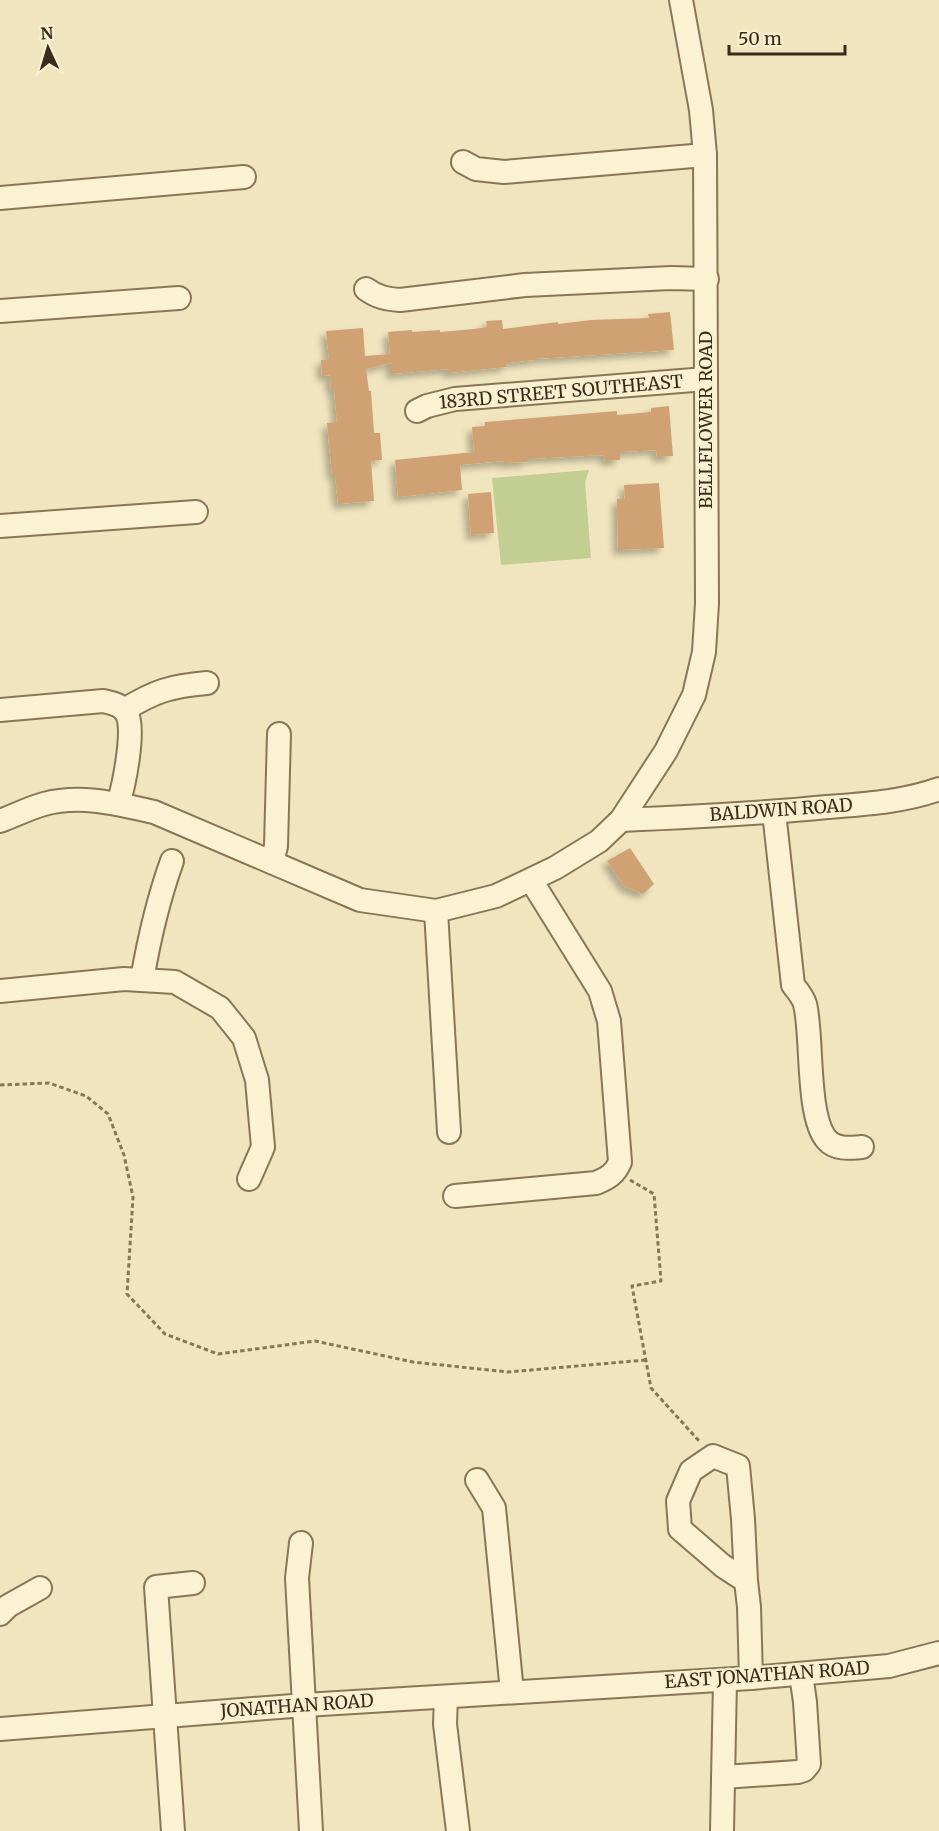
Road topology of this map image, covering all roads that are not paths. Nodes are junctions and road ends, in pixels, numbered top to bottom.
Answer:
1 (681, 0) edge
2 (705, 155) junction
3 (464, 162) dead end
4 (244, 177) dead end
5 (0, 198) edge
6 (707, 279) junction
7 (366, 289) dead end
8 (179, 298) dead end
9 (0, 311) edge
10 (706, 379) junction
11 (417, 411) dead end
12 (196, 512) dead end
13 (0, 526) edge
14 (207, 683) dead end
15 (0, 710) edge
16 (124, 710) junction
17 (279, 734) dead end
18 (939, 789) edge
19 (118, 804) junction
20 (774, 812) junction
21 (621, 820) junction
22 (0, 821) edge
23 (172, 861) dead end
24 (272, 862) junction
25 (531, 880) junction
26 (436, 911) junction
27 (142, 980) junction
28 (0, 991) edge
29 (449, 1132) dead end
30 (862, 1147) dead end
31 (249, 1179) dead end
32 (455, 1196) dead end
33 (477, 1480) dead end
34 (301, 1544) dead end
35 (746, 1581) junction
36 (193, 1583) dead end
37 (40, 1588) dead end
38 (0, 1614) edge
39 (939, 1653) edge
40 (801, 1674) junction
41 (751, 1678) junction
42 (725, 1680) junction
43 (594, 1688) joint
44 (512, 1692) junction
45 (446, 1697) junction
46 (305, 1705) junction
47 (164, 1715) junction
48 (0, 1729) edge
49 (723, 1777) junction
50 (173, 1831) edge
51 (311, 1831) edge
52 (458, 1831) edge
53 (722, 1831) edge

1 - 2 street, BELLFLOWER ROAD
2 - 3 street
2 - 6 street, BELLFLOWER ROAD
4 - 5 street
6 - 7 street
6 - 10 street, BELLFLOWER ROAD
8 - 9 street
10 - 11 street, 183RD STREET SOUTHEAST
10 - 21 street, BELLFLOWER ROAD
12 - 13 street
14 - 16 street
15 - 16 street
16 - 19 street
17 - 24 street
18 - 20 street, BALDWIN ROAD
19 - 22 street
19 - 24 street
20 - 21 street, BALDWIN ROAD
20 - 30 street
21 - 25 street, BELLFLOWER ROAD
23 - 27 street
24 - 26 street
25 - 26 street, BELLFLOWER ROAD
25 - 32 street
26 - 29 street
27 - 28 street
27 - 31 street
33 - 44 street
34 - 46 street
35 - 35 street
35 - 41 street
36 - 47 street
37 - 38 street
39 - 40 street, EAST JONATHAN ROAD
40 - 41 street, EAST JONATHAN ROAD
40 - 49 street
41 - 42 street, EAST JONATHAN ROAD
42 - 43 street, EAST JONATHAN ROAD
42 - 49 street
43 - 44 street, JONATHAN ROAD
44 - 45 street, JONATHAN ROAD
45 - 46 street, JONATHAN ROAD
45 - 52 street
46 - 47 street, JONATHAN ROAD
46 - 51 street
47 - 48 street, JONATHAN ROAD
47 - 50 street
49 - 53 street

